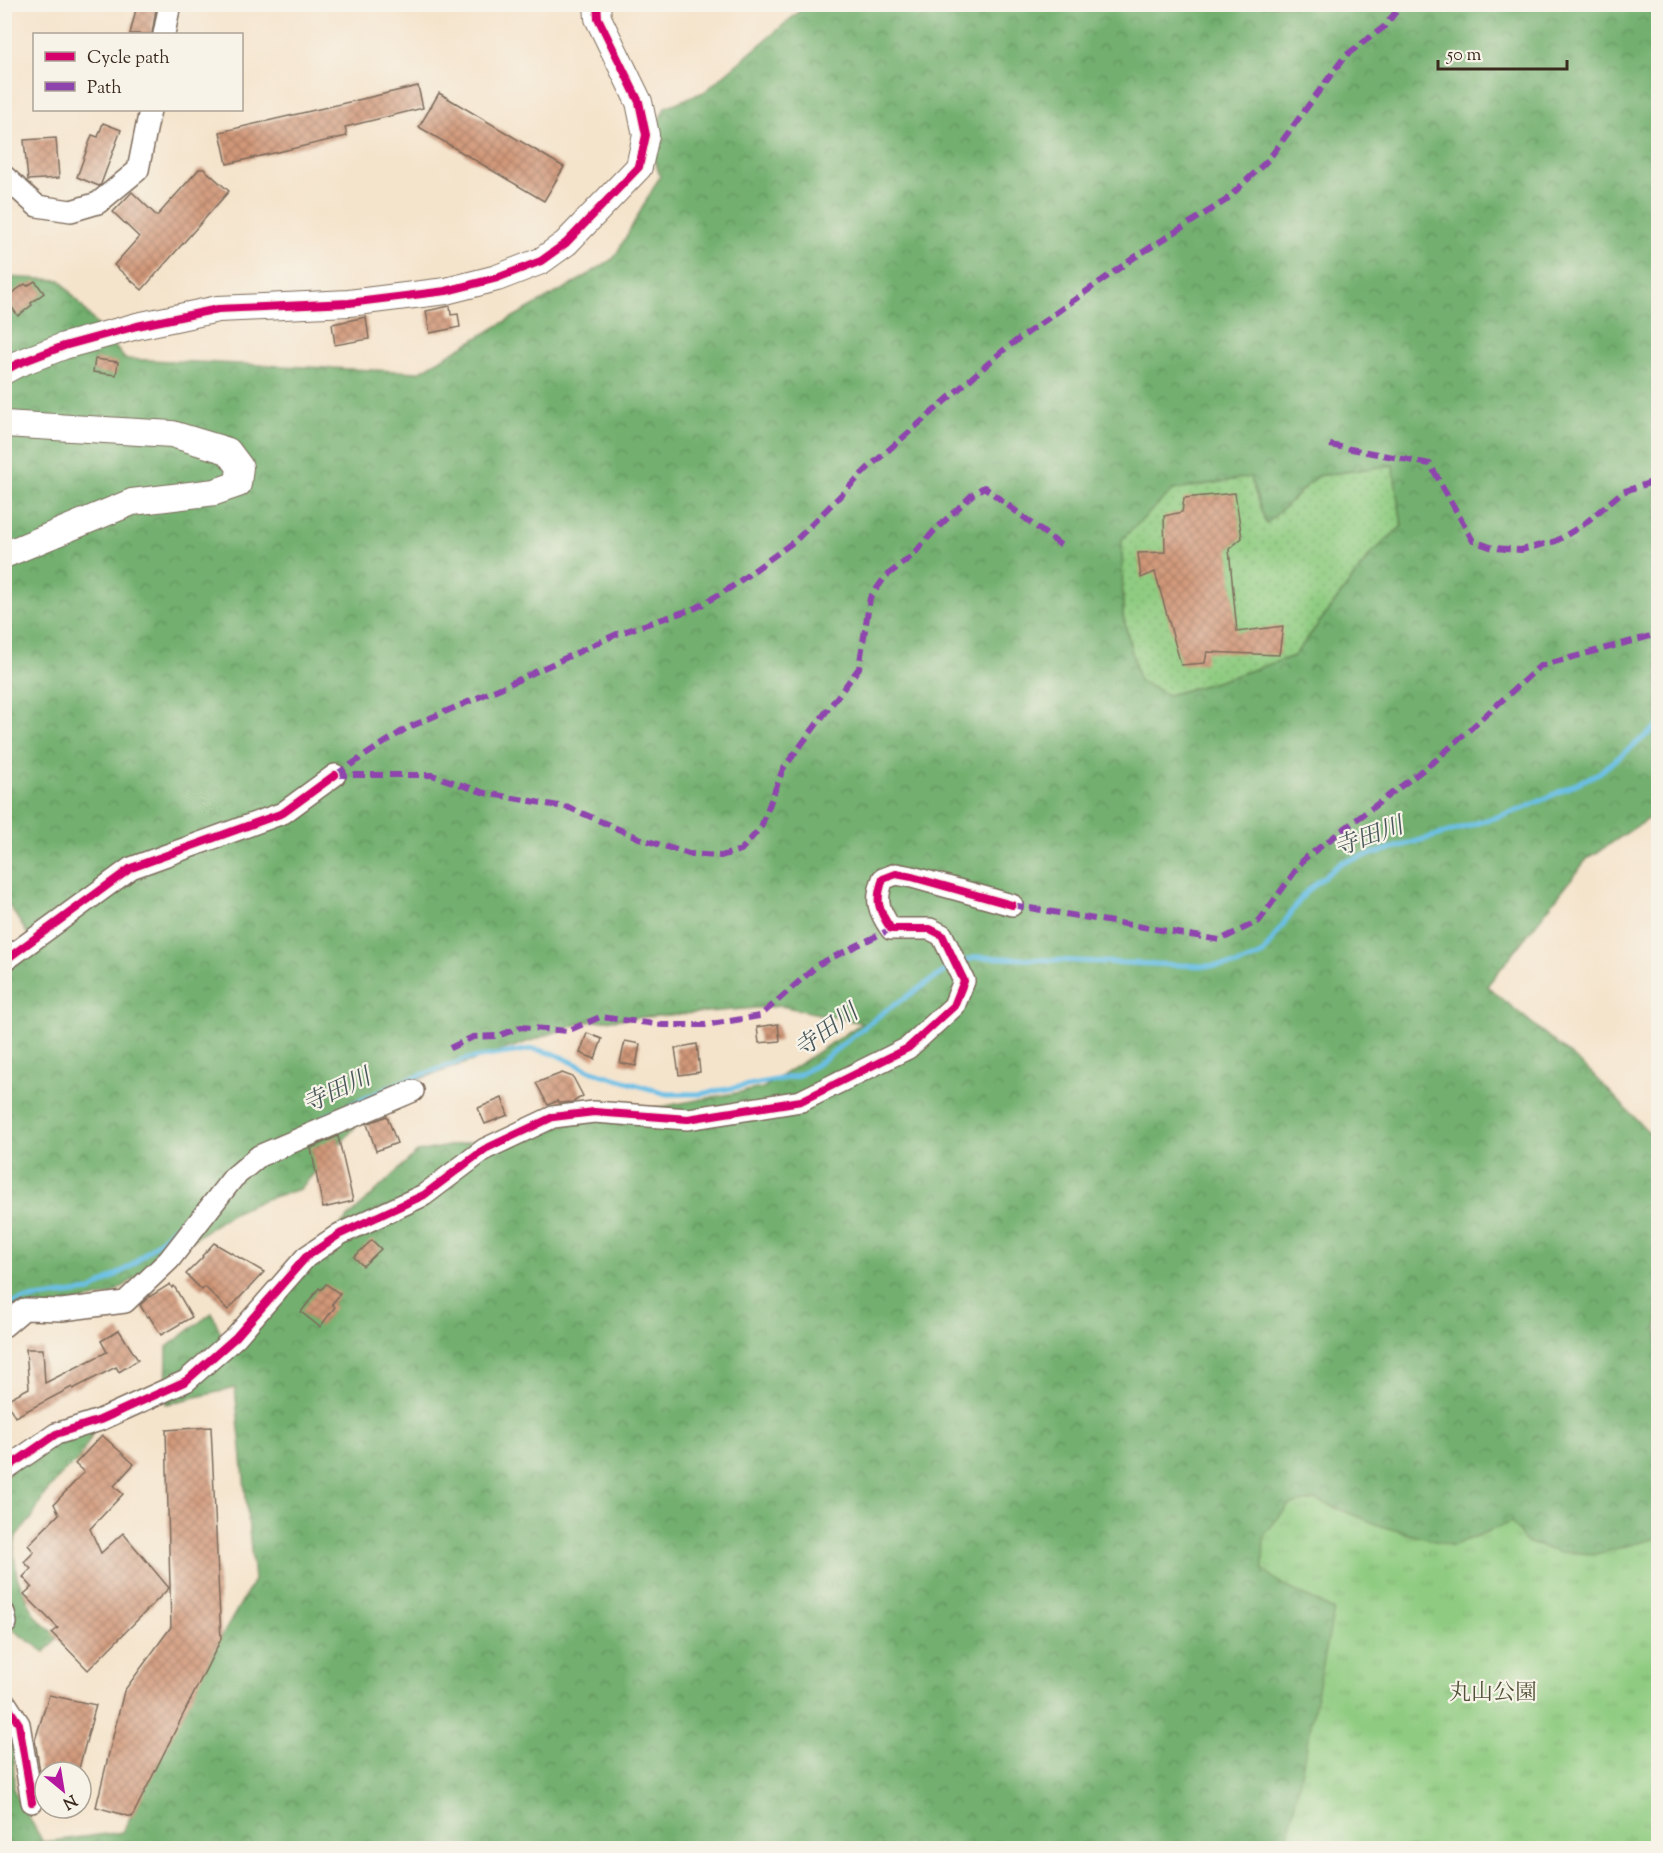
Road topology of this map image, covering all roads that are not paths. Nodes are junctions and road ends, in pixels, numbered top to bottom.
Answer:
1 (170, 4) edge
2 (597, 4) edge
3 (164, 33) edge
4 (150, 111) edge
5 (4, 176) edge
6 (4, 371) edge
7 (4, 424) edge
8 (4, 555) edge
9 (335, 775) dead end
10 (1012, 905) dead end
11 (4, 961) edge
12 (413, 1091) dead end
13 (4, 1326) edge
14 (4, 1470) edge
15 (4, 1613) edge
16 (4, 1624) edge
17 (4, 1701) edge
18 (32, 1802) dead end

1 - 3 street
2 - 6 street
4 - 5 street
7 - 8 street
9 - 11 street
10 - 14 street
12 - 13 street
15 - 16 street
17 - 18 street

